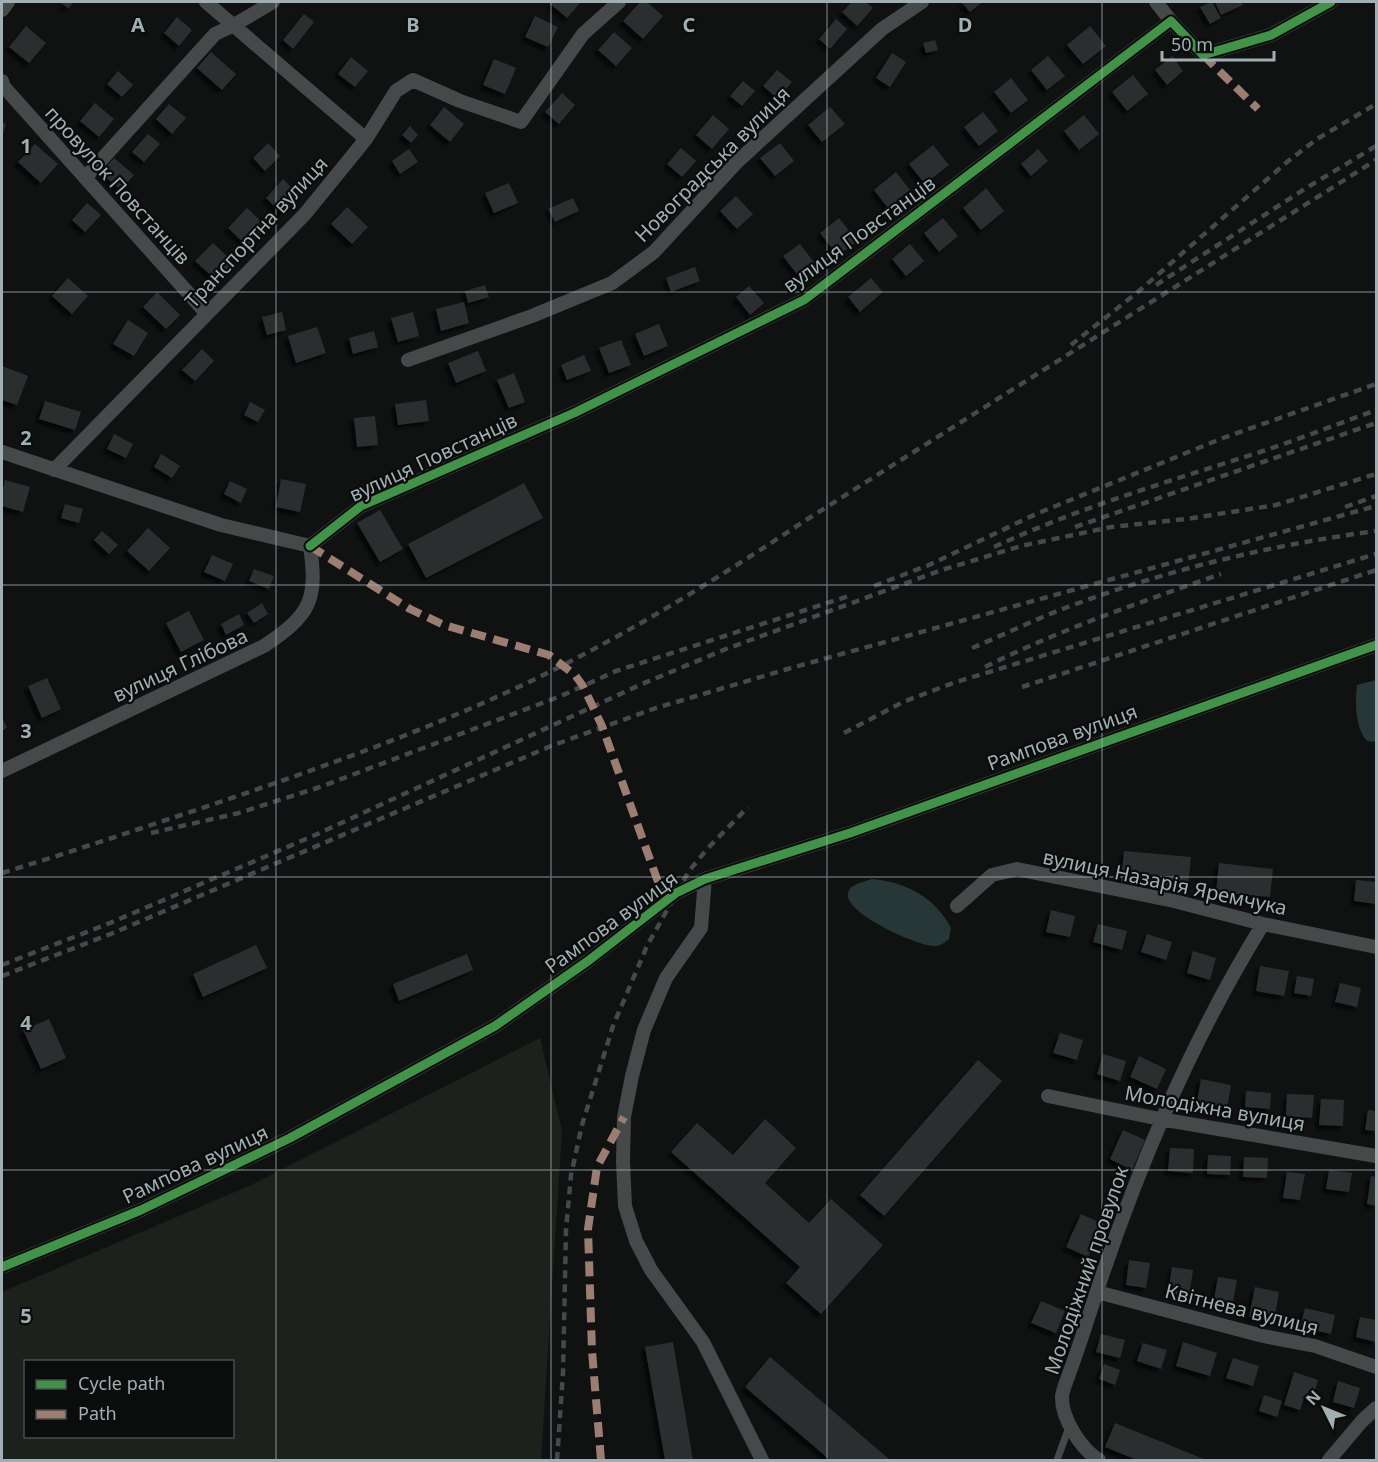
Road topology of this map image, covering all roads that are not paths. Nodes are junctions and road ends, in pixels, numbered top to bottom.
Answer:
1 (8, 2) edge
2 (206, 2) edge
3 (273, 2) edge
4 (619, 2) edge
5 (922, 2) edge
6 (1156, 2) edge
7 (1331, 2) edge
8 (2, 10) edge
9 (1171, 21) junction
10 (234, 25) junction
11 (2, 81) edge
12 (366, 140) junction
13 (85, 178) junction
14 (207, 314) junction
15 (408, 360) dead end
16 (2, 452) edge
17 (54, 470) junction
18 (310, 546) junction
19 (1377, 645) edge
20 (2, 771) edge
21 (705, 879) junction
22 (957, 906) dead end
23 (1263, 924) junction
24 (1377, 947) edge
25 (1048, 1096) dead end
26 (1160, 1119) junction
27 (1377, 1156) edge
28 (2, 1267) edge
29 (1097, 1292) junction
30 (1377, 1367) edge
31 (1377, 1408) edge
32 (1070, 1425) junction
33 (1329, 1460) edge
34 (762, 1461) edge
35 (1057, 1461) edge
36 (1099, 1461) edge

1 - 8 street
2 - 10 street
3 - 10 street
4 - 12 street, Транспортна вулиця
5 - 15 street, Новоградська вулиця
6 - 9 street
7 - 9 street
9 - 18 street, вулиця Повстанців
10 - 12 street
10 - 13 street
11 - 13 street, провулок Повстанців
12 - 14 street, Транспортна вулиця
13 - 14 street, провулок Повстанців
14 - 17 street, Транспортна вулиця
16 - 17 street
17 - 18 street
18 - 20 street, вулиця Глібова
19 - 21 street, Рампова вулиця
21 - 28 street, Рампова вулиця
21 - 34 street, Рампова вулиця
22 - 23 street, вулиця Назарія Яремчука
23 - 24 street, вулиця Назарія Яремчука
23 - 26 street, Молодіжний провулок
25 - 26 street, Молодіжна вулиця
26 - 27 street, Молодіжна вулиця
26 - 29 street, Молодіжний провулок
29 - 30 street, Квітнева вулиця
29 - 32 street, Молодіжний провулок
31 - 33 street
32 - 35 lane
32 - 36 street, Молодіжний провулок

